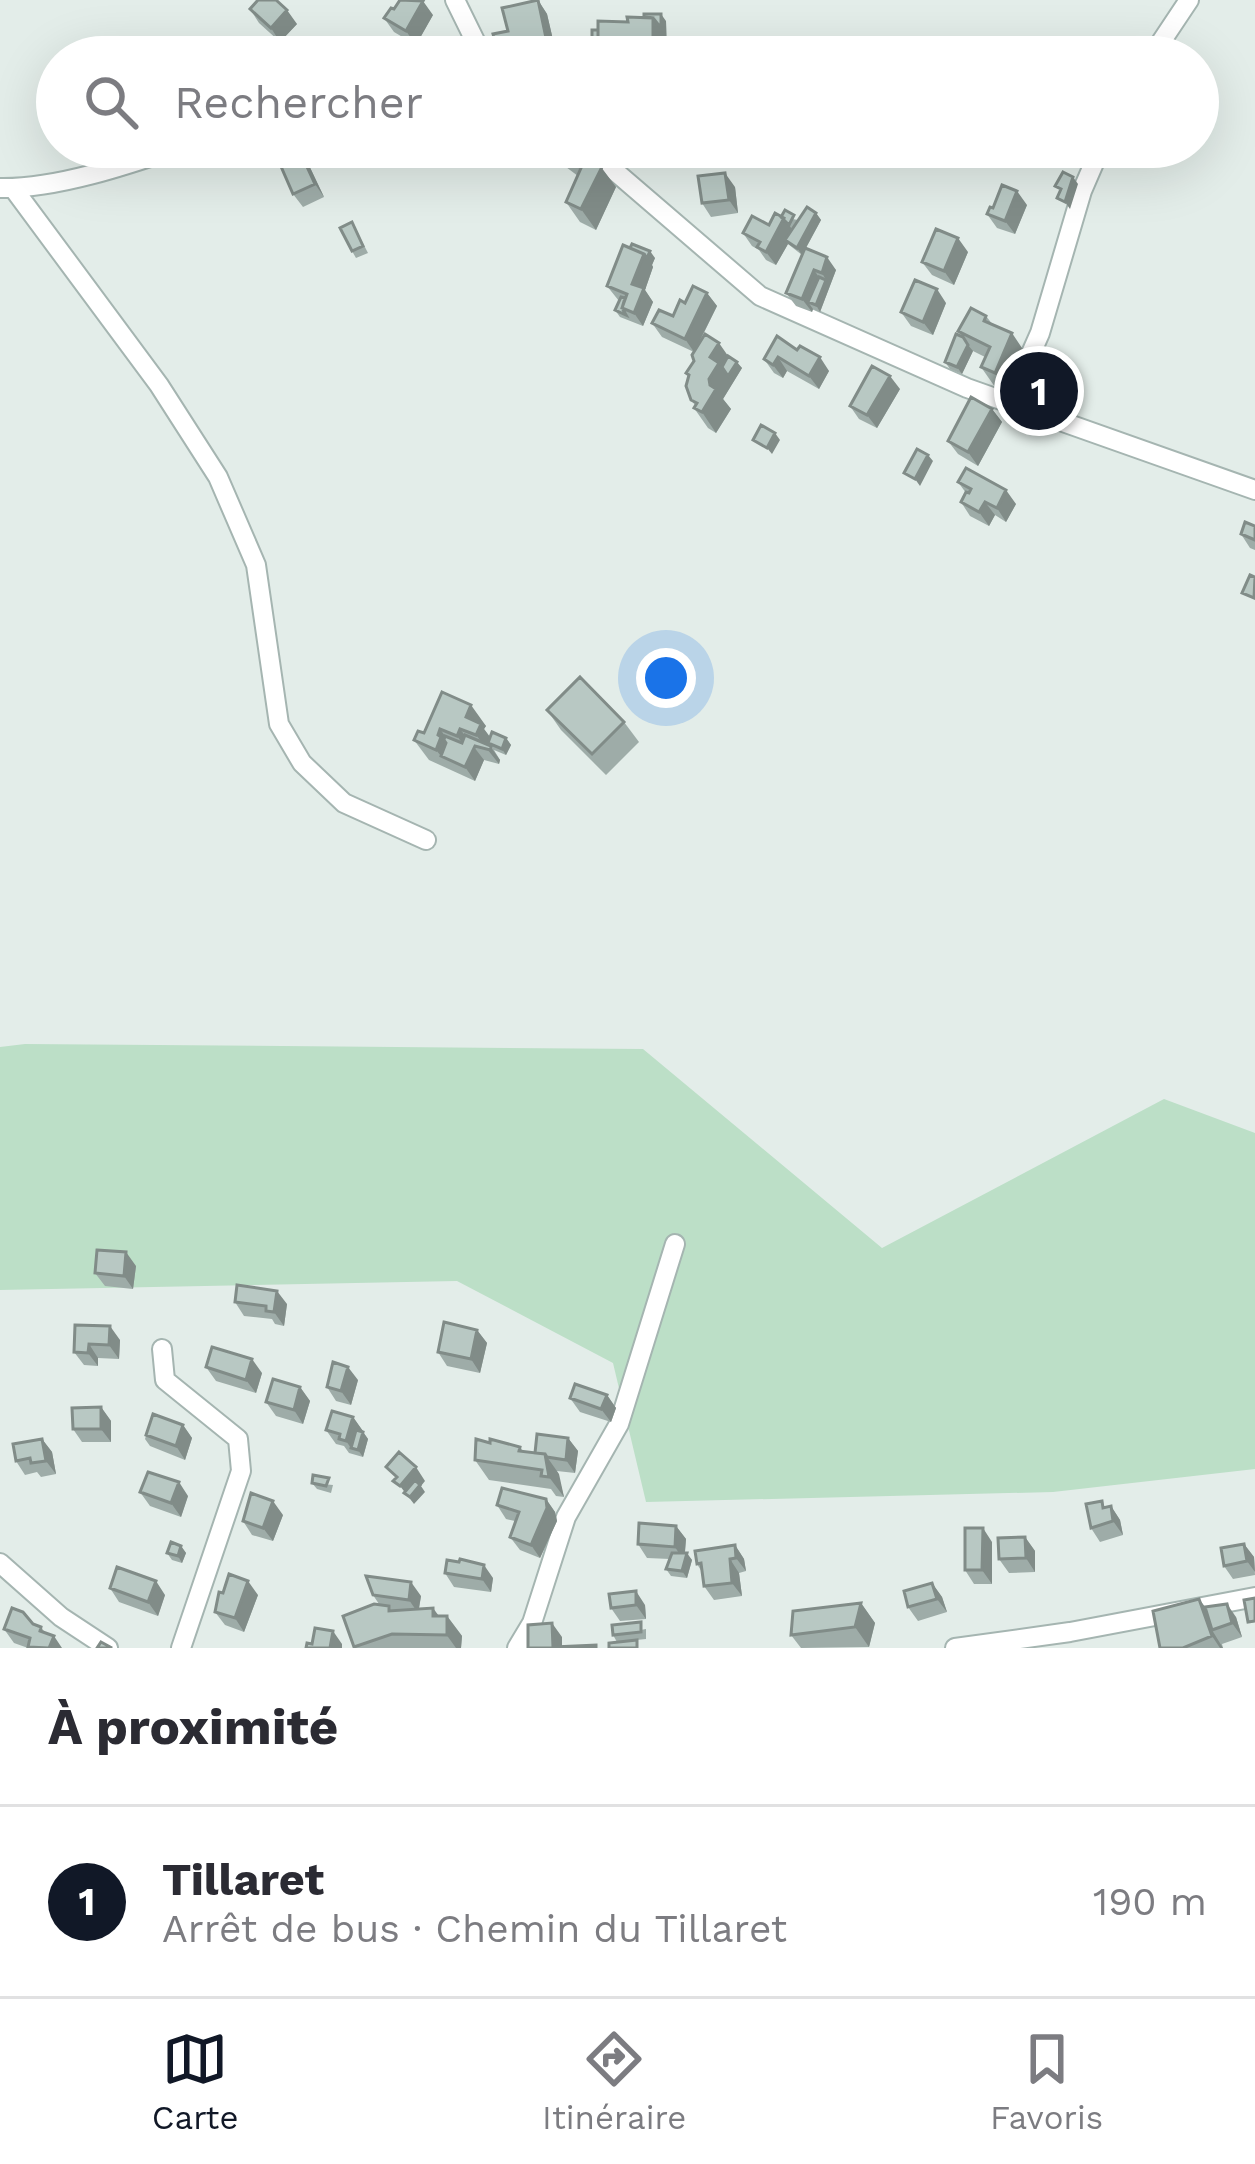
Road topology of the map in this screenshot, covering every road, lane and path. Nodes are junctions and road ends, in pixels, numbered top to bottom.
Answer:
1 (455, 0) edge
2 (1189, 0) edge
3 (473, 36) edge
4 (1165, 36) edge
5 (110, 168) edge
6 (612, 168) edge
7 (1092, 168) edge
8 (7, 188) edge
9 (1009, 404) junction
10 (1255, 490) edge
11 (426, 840) dead end
12 (675, 1244) dead end
13 (162, 1349) dead end
14 (0, 1563) edge
15 (1255, 1597) edge
16 (108, 1648) edge
17 (181, 1648) edge
18 (518, 1648) edge
19 (955, 1648) edge

1 - 3 street
2 - 4 street
5 - 8 street
6 - 9 street
7 - 9 street
8 - 11 street
9 - 10 street
12 - 18 street
13 - 17 street
14 - 16 street
15 - 19 street

